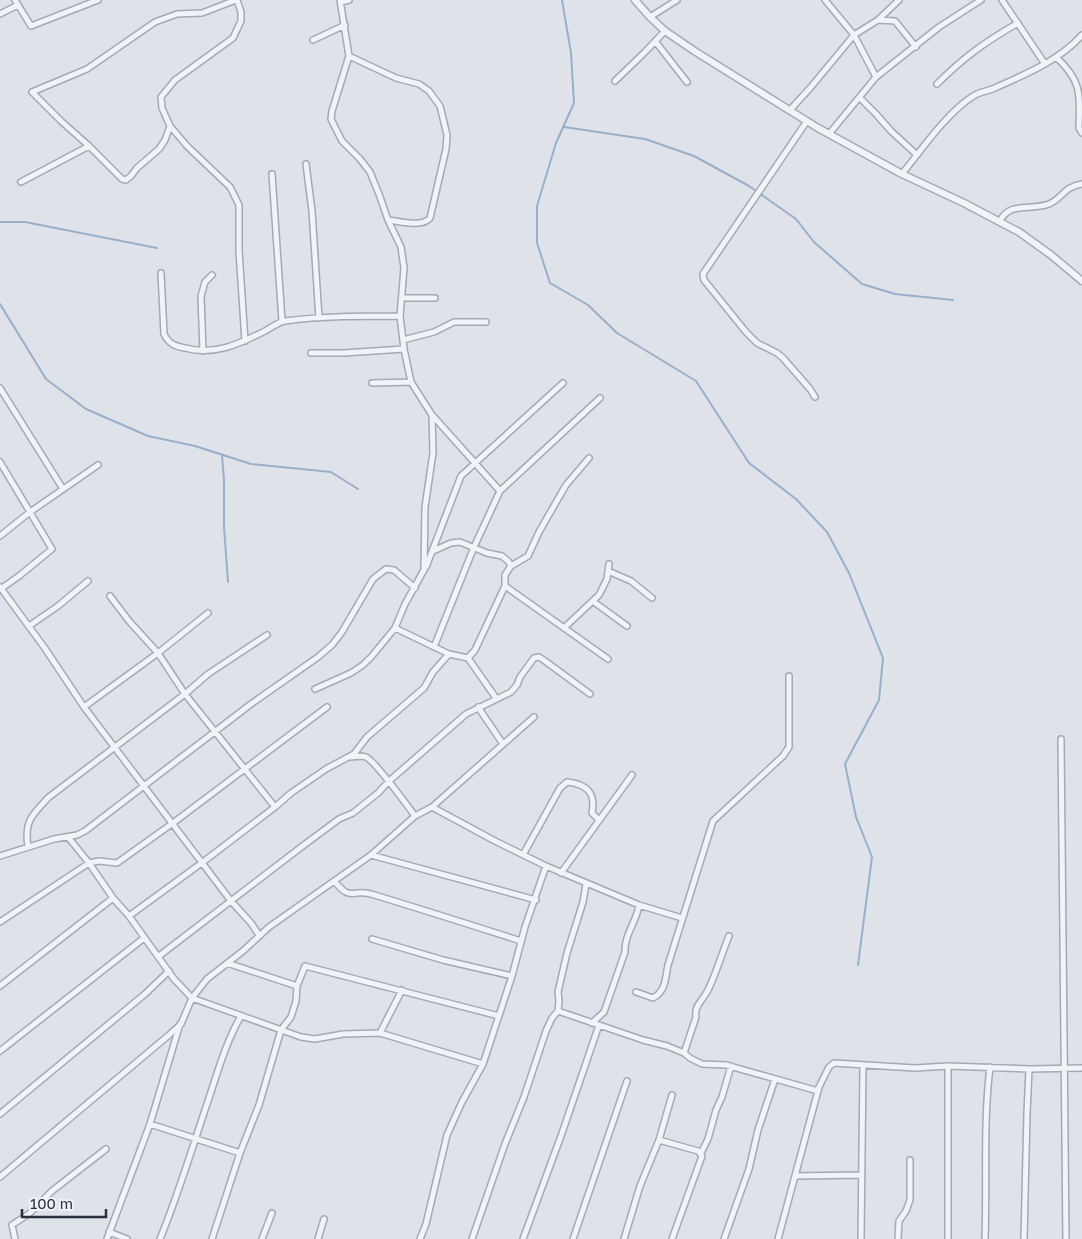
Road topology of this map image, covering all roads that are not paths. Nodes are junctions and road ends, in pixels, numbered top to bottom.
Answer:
1 (98, 0) edge
2 (237, 0) edge
3 (349, 0) edge
4 (635, 0) edge
5 (677, 0) edge
6 (825, 0) edge
7 (899, 0) edge
8 (981, 0) edge
9 (1002, 0) edge
10 (341, 1) edge
11 (17, 2) edge
12 (0, 14) edge
13 (650, 17) junction
14 (878, 20) junction
15 (1018, 22) junction
16 (345, 25) junction
17 (664, 30) junction
18 (854, 36) junction
19 (1082, 36) edge
20 (313, 40) dead end
21 (655, 41) junction
22 (916, 47) junction
23 (349, 56) junction
24 (1056, 57) junction
25 (1045, 64) junction
26 (876, 77) junction
27 (615, 81) dead end
28 (686, 82) dead end
29 (937, 84) dead end
30 (860, 98) junction
31 (790, 110) junction
32 (807, 121) junction
33 (170, 126) junction
34 (1082, 133) edge
35 (829, 134) junction
36 (89, 146) junction
37 (917, 155) junction
38 (306, 164) dead end
39 (272, 174) dead end
40 (902, 174) junction
41 (21, 182) dead end
42 (1082, 184) edge
43 (388, 220) junction
44 (1000, 221) junction
45 (161, 273) dead end
46 (212, 275) dead end
47 (1082, 281) edge
48 (402, 298) junction
49 (436, 298) dead end
50 (400, 316) junction
51 (319, 318) junction
52 (282, 321) junction
53 (486, 322) dead end
54 (403, 340) junction
55 (245, 341) junction
56 (404, 349) junction
57 (204, 352) junction
58 (311, 353) dead end
59 (411, 382) junction
60 (372, 383) dead end
61 (563, 383) dead end
62 (0, 388) edge
63 (815, 397) dead end
64 (600, 398) dead end
65 (432, 415) junction
66 (589, 458) dead end
67 (0, 462) edge
68 (474, 462) junction
69 (98, 465) dead end
70 (63, 489) junction
71 (500, 491) junction
72 (30, 512) junction
73 (0, 536) edge
74 (474, 547) junction
75 (433, 551) junction
76 (609, 564) dead end
77 (510, 566) junction
78 (424, 570) junction
79 (608, 572) junction
80 (88, 582) dead end
81 (505, 586) junction
82 (1, 587) edge
83 (414, 588) junction
84 (110, 596) dead end
85 (652, 598) dead end
86 (594, 602) junction
87 (208, 613) dead end
88 (29, 626) junction
89 (627, 626) dead end
90 (395, 628) junction
91 (564, 628) junction
92 (267, 635) dead end
93 (434, 647) junction
94 (158, 653) junction
95 (449, 654) junction
96 (468, 658) junction
97 (608, 660) dead end
98 (789, 676) dead end
99 (315, 690) dead end
100 (185, 694) junction
101 (590, 694) dead end
102 (496, 698) junction
103 (84, 707) junction
104 (478, 707) junction
105 (326, 708) dead end
106 (534, 717) dead end
107 (216, 731) junction
108 (1061, 740) dead end
109 (503, 744) junction
110 (114, 747) junction
111 (350, 756) junction
112 (246, 769) junction
113 (632, 775) dead end
114 (388, 782) junction
115 (144, 785) junction
116 (275, 807) junction
117 (432, 807) junction
118 (415, 816) junction
119 (598, 820) junction
120 (173, 824) junction
121 (68, 837) junction
122 (28, 846) junction
123 (524, 854) junction
124 (371, 855) junction
125 (0, 856) edge
126 (89, 862) junction
127 (203, 862) junction
128 (546, 866) junction
129 (554, 870) junction
130 (561, 873) junction
131 (543, 877) junction
132 (334, 882) junction
133 (586, 884) junction
134 (113, 898) junction
135 (536, 900) junction
136 (231, 901) junction
137 (639, 905) junction
138 (129, 916) junction
139 (682, 918) junction
140 (0, 922) edge
141 (259, 935) junction
142 (729, 936) dead end
143 (144, 938) junction
144 (372, 939) dead end
145 (521, 941) junction
146 (159, 956) junction
147 (227, 963) junction
148 (169, 970) junction
149 (512, 976) junction
150 (0, 986) edge
151 (297, 986) junction
152 (402, 990) junction
153 (636, 992) dead end
154 (192, 998) junction
155 (558, 1010) junction
156 (241, 1016) junction
157 (499, 1016) junction
158 (592, 1022) junction
159 (180, 1024) junction
160 (599, 1025) junction
161 (281, 1030) junction
162 (380, 1033) junction
163 (0, 1051) edge
164 (684, 1053) junction
165 (483, 1064) junction
166 (862, 1065) junction
167 (731, 1066) junction
168 (948, 1066) junction
169 (990, 1067) junction
170 (1065, 1068) junction
171 (1082, 1068) edge
172 (1030, 1069) junction
173 (775, 1079) junction
174 (626, 1081) dead end
175 (818, 1091) junction
176 (672, 1096) dead end
177 (0, 1114) edge
178 (150, 1124) junction
179 (196, 1138) junction
180 (659, 1140) junction
181 (106, 1149) dead end
182 (240, 1153) junction
183 (701, 1153) junction
184 (910, 1160) dead end
185 (861, 1175) junction
186 (796, 1176) junction
187 (0, 1177) edge
188 (272, 1213) dead end
189 (324, 1219) dead end
190 (109, 1232) junction
191 (15, 1239) edge
192 (107, 1239) edge
193 (128, 1239) edge
194 (160, 1239) edge
195 (212, 1239) edge
196 (262, 1239) edge
197 (318, 1239) edge
198 (420, 1239) edge
199 (472, 1239) edge
200 (523, 1239) edge
201 (573, 1239) edge
202 (624, 1239) edge
203 (672, 1239) edge
204 (724, 1239) edge
205 (778, 1239) edge
206 (861, 1239) edge
207 (898, 1239) edge
208 (948, 1239) edge
209 (985, 1239) edge
210 (1024, 1239) edge
211 (1066, 1239) edge

1 - 11 street
2 - 33 street
2 - 36 street
3 - 10 street
4 - 13 street
5 - 13 street
6 - 18 street
7 - 14 street
8 - 22 street
9 - 15 street
10 - 16 street
11 - 12 street
13 - 17 street
14 - 18 street
14 - 22 street
15 - 25 street
15 - 29 street
16 - 20 street
16 - 23 street
17 - 21 street
17 - 31 street
18 - 26 street
18 - 31 street
19 - 24 street
21 - 27 street
21 - 28 street
22 - 26 street
23 - 43 street
23 - 43 street
24 - 25 street
24 - 34 street
25 - 37 street
26 - 30 street
30 - 35 street
30 - 37 street
31 - 32 street
32 - 35 street
32 - 63 street
33 - 36 street
33 - 55 street
35 - 40 street
36 - 41 street
37 - 40 street
38 - 51 street
39 - 52 street
40 - 44 street
42 - 44 street
43 - 48 street
44 - 47 street
45 - 57 street
46 - 57 street
48 - 49 street
48 - 50 street
50 - 51 street
50 - 54 street
51 - 52 street
52 - 55 street
53 - 54 street
54 - 56 street
55 - 57 street
56 - 58 street
56 - 59 street
59 - 60 street
59 - 65 street
61 - 68 street
62 - 70 street
64 - 71 street
65 - 68 street
65 - 78 street
66 - 77 street
67 - 72 street
68 - 71 street
68 - 75 street
69 - 70 street
70 - 72 street
71 - 74 street
72 - 73 street
72 - 82 street
74 - 75 street
74 - 77 street
74 - 93 street
75 - 78 street
76 - 79 street
77 - 81 street
78 - 83 street
79 - 85 street
79 - 86 street
80 - 88 street
81 - 91 street
81 - 96 street
82 - 88 street
83 - 90 street
83 - 107 street
84 - 94 street
86 - 89 street
86 - 91 street
87 - 94 street
88 - 103 street
90 - 93 street
90 - 99 street
91 - 97 street
92 - 100 street
93 - 95 street
94 - 100 street
94 - 103 street
95 - 96 street
95 - 111 street
96 - 102 street
98 - 139 street
100 - 107 street
100 - 110 street
101 - 102 street
102 - 104 street
103 - 110 street
104 - 109 street
104 - 114 street
105 - 112 street
106 - 109 street
107 - 112 street
107 - 115 street
108 - 170 street
109 - 117 street
110 - 115 street
110 - 122 street
111 - 114 street
111 - 116 street
112 - 116 street
112 - 120 street
113 - 119 street
114 - 118 street
114 - 136 street
115 - 120 street
115 - 121 street
116 - 127 street
117 - 118 street
117 - 123 street
118 - 124 street
119 - 123 street
119 - 130 street
120 - 126 street
120 - 127 street
121 - 122 street
121 - 126 street
122 - 125 street
123 - 128 street
124 - 132 street
124 - 135 street
126 - 134 street
126 - 140 street
127 - 136 street
127 - 138 street
128 - 129 street
128 - 131 street
129 - 130 street
129 - 131 street
130 - 133 street
131 - 135 street
132 - 141 street
132 - 145 street
133 - 137 street
133 - 155 street
134 - 138 street
134 - 150 street
135 - 145 street
136 - 141 street
136 - 146 street
137 - 139 street
137 - 158 street
138 - 143 street
139 - 153 street
141 - 147 street
142 - 164 street
143 - 146 street
143 - 163 street
144 - 149 street
145 - 149 street
146 - 148 street
147 - 151 street
147 - 154 street
148 - 154 street
148 - 177 street
149 - 157 street
151 - 152 street
151 - 161 street
152 - 157 street
152 - 162 street
154 - 156 street
154 - 159 street
155 - 158 street
155 - 199 street
156 - 161 street
156 - 179 street
157 - 165 street
158 - 160 street
159 - 178 street
159 - 187 street
160 - 164 street
160 - 200 street
161 - 162 street
161 - 182 street
162 - 165 street
164 - 167 street
165 - 198 street
166 - 168 street
166 - 175 street
166 - 185 street
167 - 173 street
167 - 183 street
168 - 169 street
168 - 208 street
169 - 172 street
169 - 209 street
170 - 171 street
170 - 172 street
170 - 211 street
172 - 210 street
173 - 175 street
173 - 204 street
174 - 201 street
175 - 186 street
176 - 180 street
178 - 179 street
178 - 190 street
179 - 182 street
179 - 194 street
180 - 183 street
180 - 202 street
181 - 191 street
182 - 195 street
183 - 203 street
184 - 207 street
185 - 186 street
185 - 206 street
186 - 205 street
188 - 196 street
189 - 197 street
190 - 192 street
190 - 193 street

